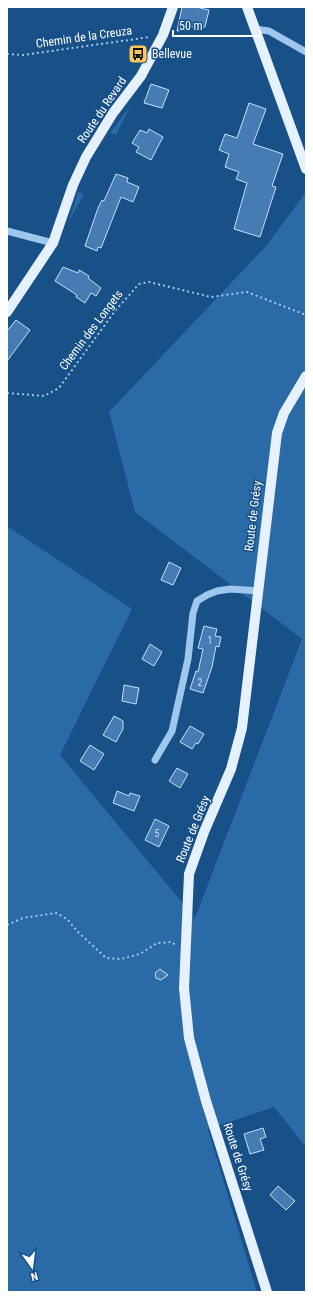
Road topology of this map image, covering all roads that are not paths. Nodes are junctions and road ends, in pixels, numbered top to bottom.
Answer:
1 (173, 7) edge
2 (247, 7) edge
3 (255, 29) junction
4 (306, 52) edge
5 (306, 169) edge
6 (7, 231) edge
7 (53, 243) junction
8 (7, 312) edge
9 (306, 376) edge
10 (258, 591) junction
11 (155, 760) dead end
12 (267, 1292) edge

1 - 7 main road, Route du Revard
2 - 3 main road
3 - 4 street
3 - 5 main road
6 - 7 street
7 - 8 main road, Route du Revard
9 - 10 main road, Route de Grésy
10 - 11 street
10 - 12 main road, Route de Grésy

